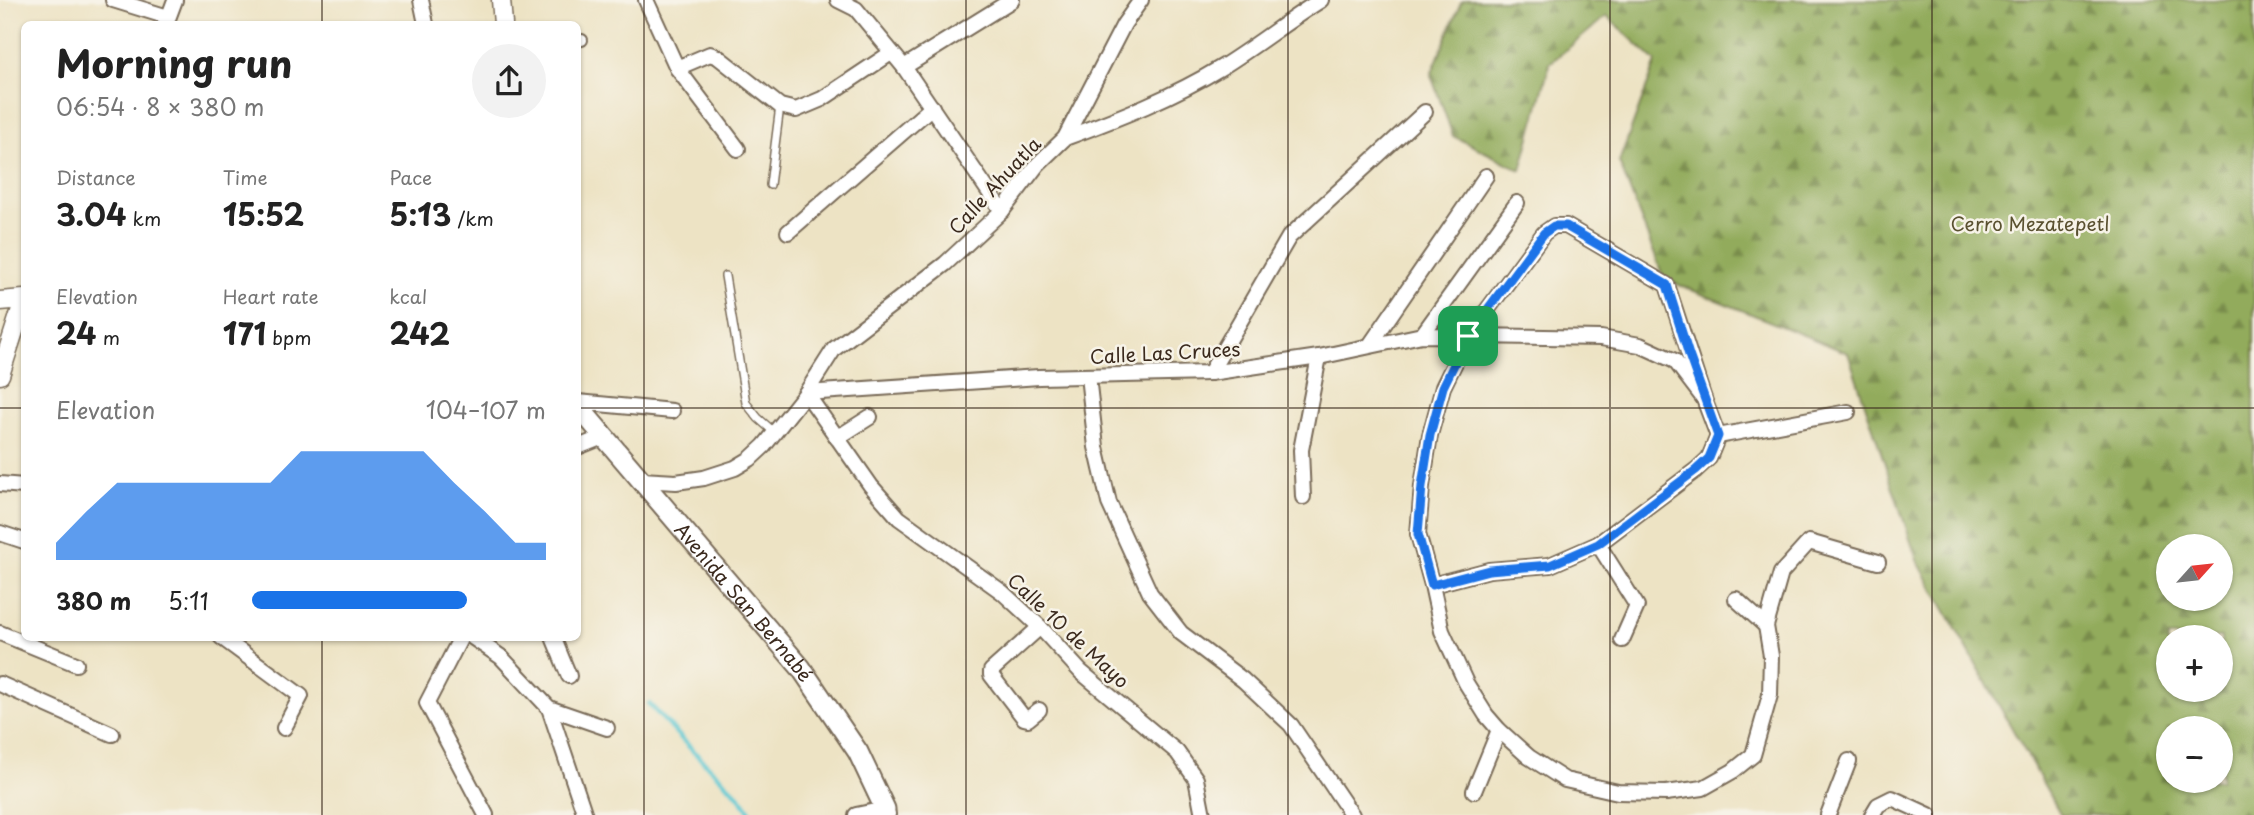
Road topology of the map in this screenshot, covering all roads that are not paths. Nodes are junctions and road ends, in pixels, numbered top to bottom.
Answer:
1 (113, 0) edge
2 (175, 0) edge
3 (421, 0) edge
4 (501, 0) edge
5 (646, 0) edge
6 (838, 0) edge
7 (1012, 0) edge
8 (1141, 0) edge
9 (1321, 0) edge
10 (167, 21) edge
11 (425, 21) edge
12 (503, 21) edge
13 (891, 52) junction
14 (904, 67) junction
15 (677, 68) junction
16 (780, 106) junction
17 (932, 107) junction
18 (1425, 112) dead end
19 (1065, 138) junction
20 (738, 149) dead end
21 (1486, 176) dead end
22 (770, 185) dead end
23 (1517, 202) dead end
24 (1002, 211) junction
25 (788, 232) dead end
26 (725, 276) dead end
27 (21, 300) edge
28 (0, 301) edge
29 (21, 309) edge
30 (1422, 335) junction
31 (1468, 336) junction
32 (1370, 345) junction
33 (1319, 357) junction
34 (1210, 373) junction
35 (0, 375) edge
36 (1088, 376) junction
37 (806, 393) junction
38 (1704, 399) junction
39 (581, 404) edge
40 (581, 408) edge
41 (672, 411) dead end
42 (1848, 412) dead end
43 (870, 417) dead end
44 (775, 432) junction
45 (1718, 436) junction
46 (603, 437) junction
47 (837, 438) junction
48 (581, 446) edge
49 (641, 480) junction
50 (0, 484) edge
51 (21, 486) edge
52 (1303, 497) dead end
53 (0, 533) edge
54 (21, 540) edge
55 (1598, 544) junction
56 (1878, 562) dead end
57 (1432, 585) junction
58 (1736, 599) dead end
59 (1766, 626) junction
60 (1040, 627) junction
61 (0, 632) edge
62 (1622, 640) dead end
63 (21, 641) edge
64 (21, 641) edge
65 (226, 641) edge
66 (459, 641) edge
67 (477, 641) edge
68 (555, 641) edge
69 (76, 664) dead end
70 (569, 676) dead end
71 (0, 684) edge
72 (549, 708) junction
73 (1039, 710) dead end
74 (284, 728) dead end
75 (607, 728) dead end
76 (1499, 730) junction
77 (112, 734) dead end
78 (1849, 761) dead end
79 (1474, 790) dead end
80 (886, 813) edge
81 (486, 815) edge
82 (585, 815) edge
83 (856, 815) edge
84 (1203, 815) edge
85 (1352, 815) edge
86 (1828, 815) edge
87 (1872, 815) edge
88 (1929, 815) edge

1 - 10 street
2 - 10 street
3 - 11 street
4 - 12 street
5 - 15 street
6 - 13 street
7 - 14 street
8 - 19 street, Calle Ahuatla
9 - 19 street
13 - 14 street
13 - 16 street
14 - 17 street
15 - 16 street
15 - 20 street
16 - 22 lane
17 - 24 street
17 - 25 street
18 - 34 street
19 - 24 street, Calle Ahuatla
21 - 32 street
23 - 30 street
24 - 37 street, Calle Ahuatla
26 - 44 lane
27 - 28 street
29 - 35 street
30 - 31 street, Calle Las Cruces
30 - 32 street, Calle Las Cruces
31 - 38 street, Calle Las Cruces
31 - 38 street
31 - 57 street
32 - 33 street, Calle Las Cruces
33 - 34 street, Calle Las Cruces
33 - 52 street
34 - 36 street, Calle Las Cruces
36 - 37 street, Calle Las Cruces
36 - 85 street
37 - 44 street
37 - 47 street, Calle 10 de Mayo
38 - 45 street, Calle Las Cruces
39 - 41 street
40 - 46 main road, Avenida San Bernabé
42 - 45 street
43 - 47 street
44 - 49 street
45 - 55 street
46 - 48 street
46 - 49 main road, Avenida San Bernabé
47 - 60 street, Calle 10 de Mayo
49 - 80 main road, Avenida San Bernabé
50 - 51 street
53 - 54 street
55 - 57 street
55 - 62 street
56 - 59 street
57 - 76 street
58 - 59 street
59 - 76 street
60 - 73 street
60 - 84 street, Calle 10 de Mayo
61 - 63 street
64 - 69 street
65 - 74 street
66 - 81 street
67 - 72 street
68 - 70 street
71 - 77 street
72 - 75 street
72 - 82 street
76 - 79 street
78 - 86 street
80 - 83 street
87 - 88 street

